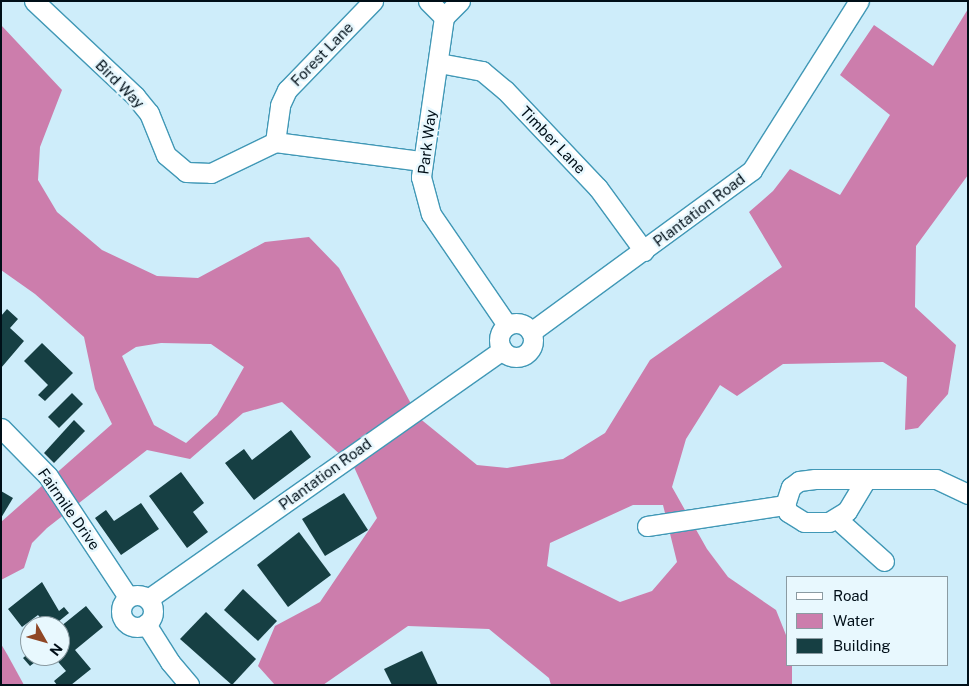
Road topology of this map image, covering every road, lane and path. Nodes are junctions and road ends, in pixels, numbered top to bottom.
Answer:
1 (34, 1) edge
2 (373, 1) edge
3 (428, 1) edge
4 (460, 1) edge
5 (859, 1) edge
6 (444, 17) junction
7 (439, 63) junction
8 (275, 142) junction
9 (422, 161) junction
10 (644, 251) junction
11 (507, 325) junction
12 (531, 332) junction
13 (502, 350) junction
14 (1, 428) edge
15 (865, 481) junction
16 (968, 494) edge
17 (785, 505) junction
18 (837, 519) junction
19 (656, 526) dead end
20 (884, 561) dead end
21 (128, 597) junction
22 (148, 599) junction
23 (146, 624) junction
24 (189, 685) edge

1 - 8 street, Bird Way
2 - 8 street, Forest Lane
3 - 6 street
4 - 6 street
5 - 10 street, Plantation Road
6 - 7 street, Park Way
7 - 9 street, Park Way
7 - 10 street, Timber Lane
8 - 9 street
9 - 11 street, Park Way
10 - 12 street, Plantation Road
11 - 12 street
11 - 13 street
12 - 13 street
13 - 22 street, Plantation Road
14 - 21 street, Fairmile Drive
15 - 16 street
15 - 17 street
15 - 18 street
17 - 18 street
17 - 19 street
18 - 20 street
21 - 22 street
21 - 23 street
22 - 23 street
23 - 24 street

